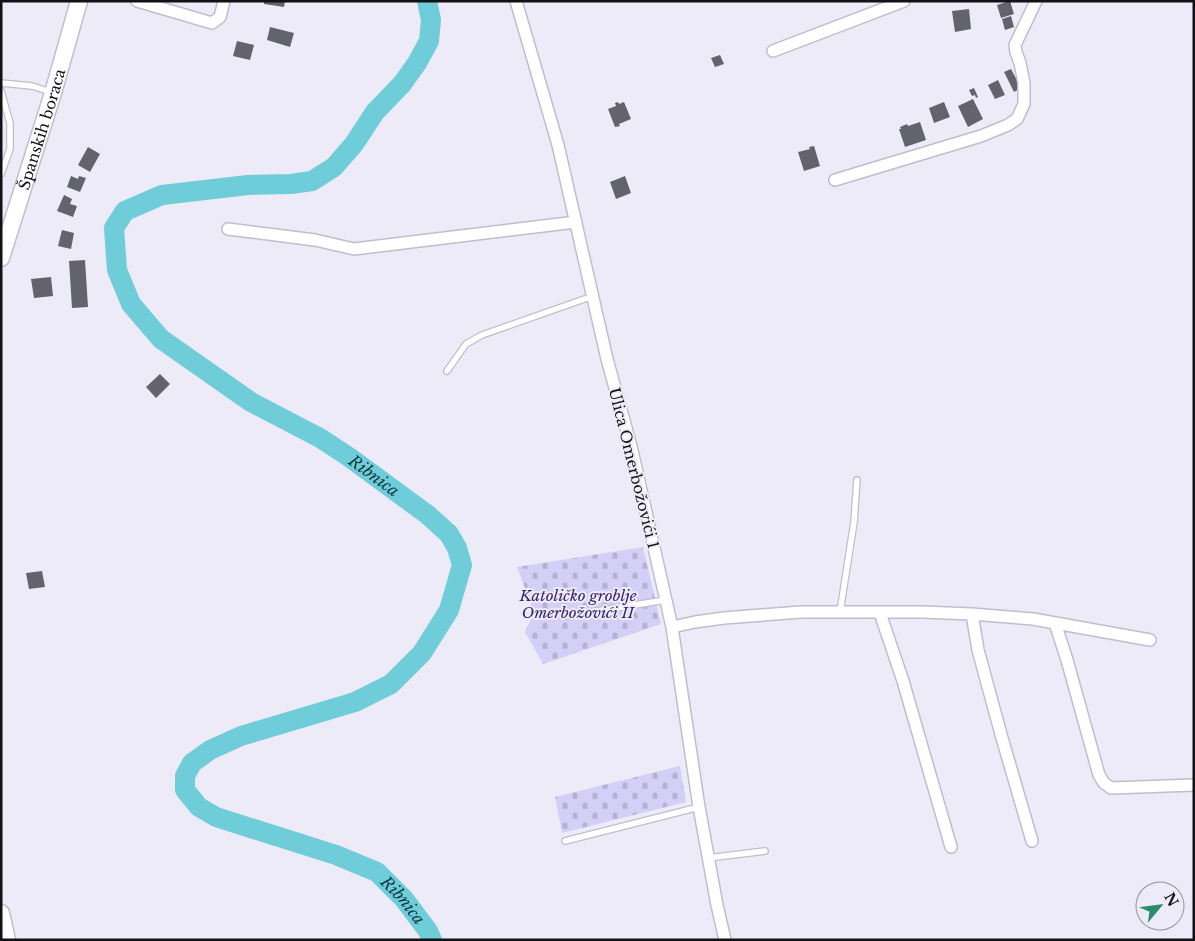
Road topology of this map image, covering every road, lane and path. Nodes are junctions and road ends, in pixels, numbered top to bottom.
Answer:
1 (79, 1) edge
2 (137, 1) edge
3 (224, 1) edge
4 (516, 1) edge
5 (904, 1) edge
6 (1036, 1) edge
7 (773, 51) dead end
8 (1, 83) edge
9 (1, 91) edge
10 (53, 93) junction
11 (1, 174) edge
12 (835, 180) dead end
13 (576, 222) junction
14 (228, 229) dead end
15 (1, 258) edge
16 (592, 296) junction
17 (447, 370) dead end
18 (857, 480) dead end
19 (666, 600) junction
20 (840, 612) junction
21 (880, 612) junction
22 (972, 614) junction
23 (565, 616) dead end
24 (1055, 623) junction
25 (672, 627) junction
26 (1150, 640) dead end
27 (1194, 784) edge
28 (699, 807) junction
29 (566, 841) dead end
30 (1032, 841) dead end
31 (950, 847) dead end
32 (765, 851) dead end
33 (708, 858) junction
34 (1, 913) edge
35 (7, 940) edge
36 (725, 940) edge

1 - 10 main road, Španskih boraca
2 - 3 street
4 - 13 street, Ulica Omerbožovići 1
5 - 7 street
6 - 12 street
8 - 10 lane
9 - 11 lane
10 - 15 main road, Španskih boraca
13 - 14 street
13 - 16 street, Ulica Omerbožovići 1
16 - 17 lane
16 - 19 street, Ulica Omerbožovići 1
18 - 20 lane
19 - 23 lane
19 - 25 street, Ulica Omerbožovići 1
20 - 21 street
20 - 25 street
21 - 22 street
21 - 31 street
22 - 24 street
22 - 30 street
24 - 26 street
24 - 27 street
25 - 28 street, Ulica Omerbožovići 1
28 - 29 lane
28 - 33 street, Ulica Omerbožovići 1
32 - 33 lane
33 - 36 street, Ulica Omerbožovići 1
34 - 35 main road

